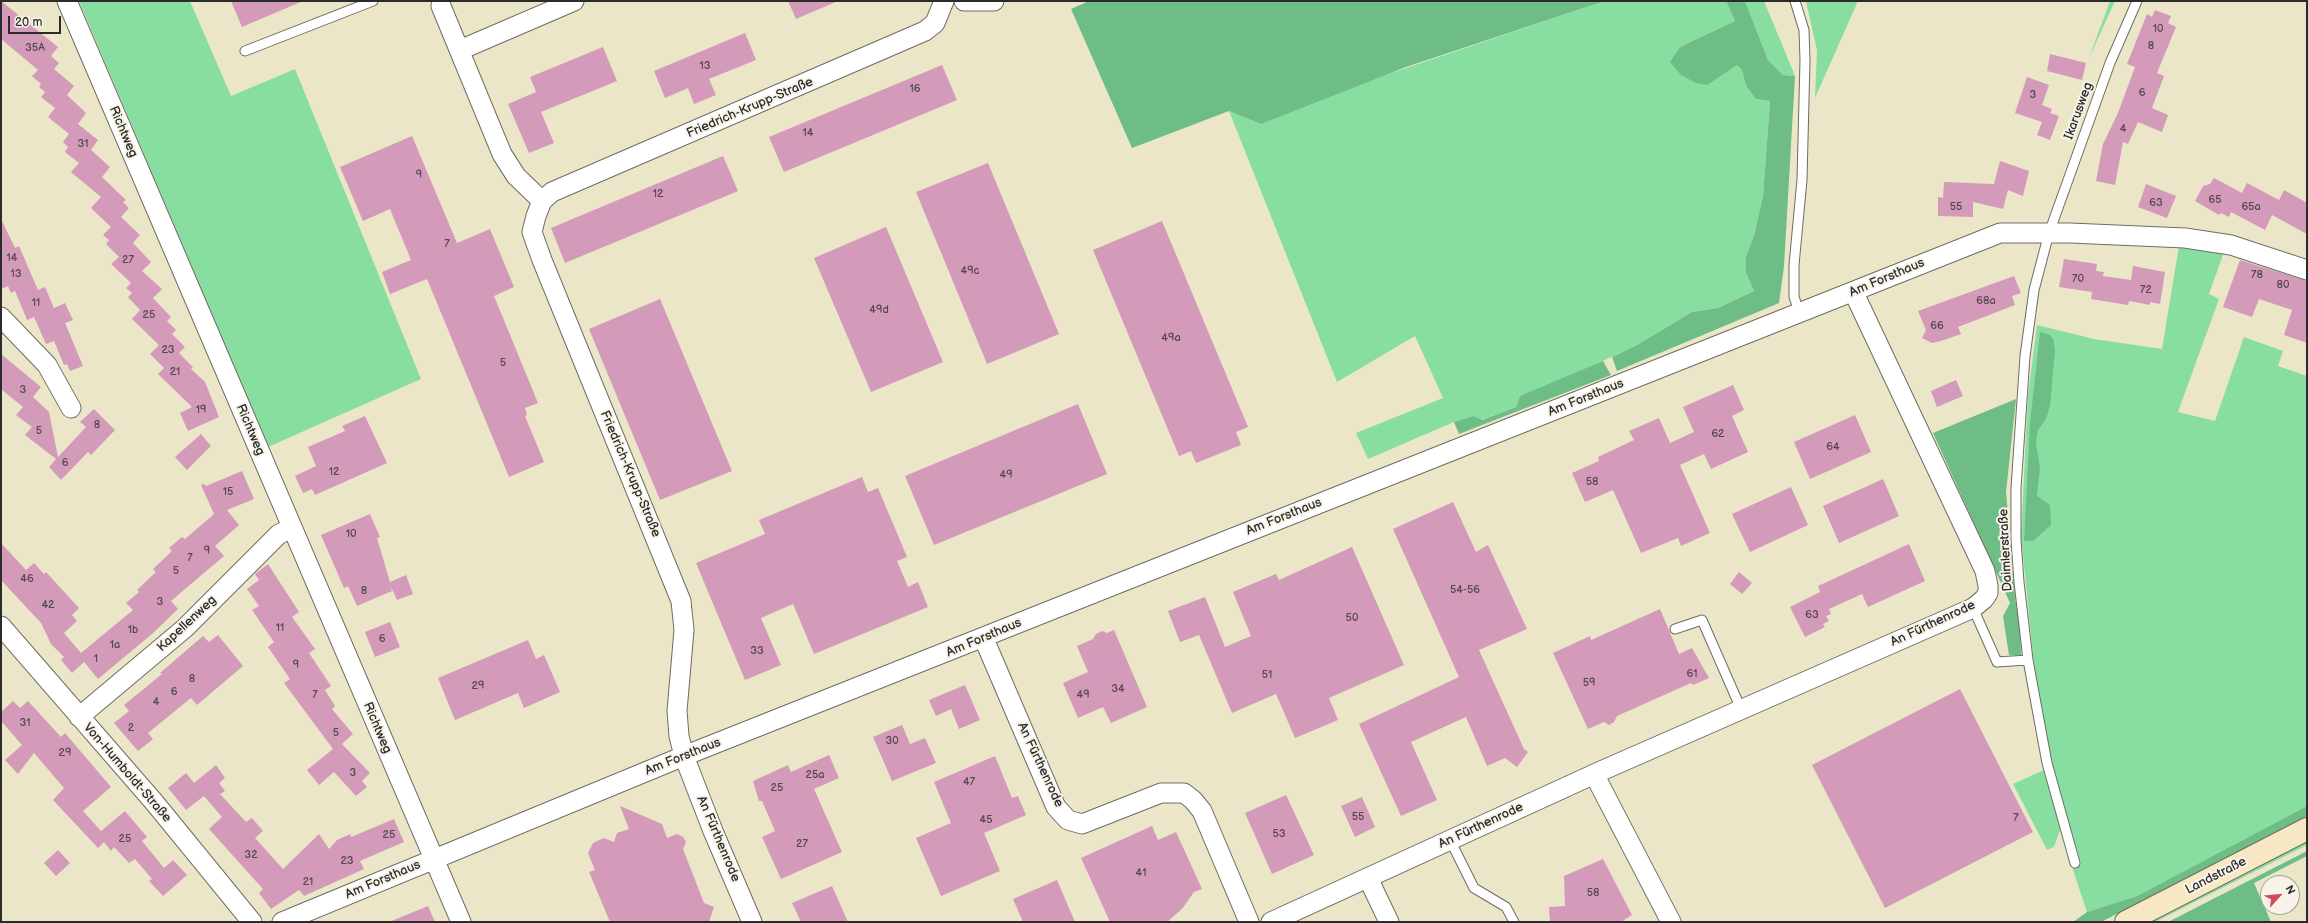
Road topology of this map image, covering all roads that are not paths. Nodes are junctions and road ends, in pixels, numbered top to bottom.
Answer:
1 (67, 1) edge
2 (373, 1) edge
3 (574, 1) edge
4 (944, 1) edge
5 (964, 1) edge
6 (994, 1) edge
7 (1795, 1) edge
8 (2137, 1) edge
9 (440, 4) edge
10 (460, 50) junction
11 (245, 52) dead end
12 (542, 202) junction
13 (2049, 233) junction
14 (2307, 270) edge
15 (1854, 293) junction
16 (1800, 314) junction
17 (1, 317) edge
18 (71, 408) dead end
19 (292, 528) junction
20 (1973, 608) junction
21 (1, 626) edge
22 (1675, 629) dead end
23 (984, 639) junction
24 (2028, 660) junction
25 (1741, 709) junction
26 (79, 717) junction
27 (684, 756) junction
28 (1594, 774) junction
29 (2307, 829) edge
30 (1450, 840) junction
31 (433, 858) junction
32 (2075, 862) dead end
33 (1368, 878) junction
34 (252, 922) edge
35 (282, 922) edge
36 (461, 922) edge
37 (752, 922) edge
38 (1249, 922) edge
39 (1271, 922) edge
40 (1389, 922) edge
41 (1514, 922) edge
42 (1671, 922) edge
43 (2126, 922) edge

1 - 19 street, Richtweg
2 - 11 lane
3 - 10 street
4 - 12 street, Friedrich-Krupp-Straße
5 - 6 street
7 - 16 lane
8 - 13 lane, Ikarusweg
9 - 10 street
10 - 12 street
12 - 27 street, Friedrich-Krupp-Straße
13 - 14 street, Am Forsthaus
13 - 15 street, Am Forsthaus
13 - 24 lane, Daimlerstraße
15 - 16 street, Am Forsthaus
15 - 20 street, An Fürthenrode
16 - 23 street, Am Forsthaus
17 - 18 street
19 - 26 street, Kapellenweg
19 - 31 street, Richtweg
20 - 24 lane
20 - 25 street, An Fürthenrode
21 - 26 street, Von-Humboldt-Straße
22 - 25 lane
23 - 27 street, Am Forsthaus
23 - 38 street, An Fürthenrode
24 - 32 lane, Daimlerstraße
25 - 28 street, An Fürthenrode
26 - 34 street, Von-Humboldt-Straße
27 - 31 street, Am Forsthaus
27 - 37 street, An Fürthenrode
28 - 30 street, An Fürthenrode
28 - 42 street
29 - 43 street, Landstraße
30 - 33 street, An Fürthenrode
30 - 41 lane
31 - 35 street, Am Forsthaus
31 - 36 street
33 - 39 street, An Fürthenrode
33 - 40 street

